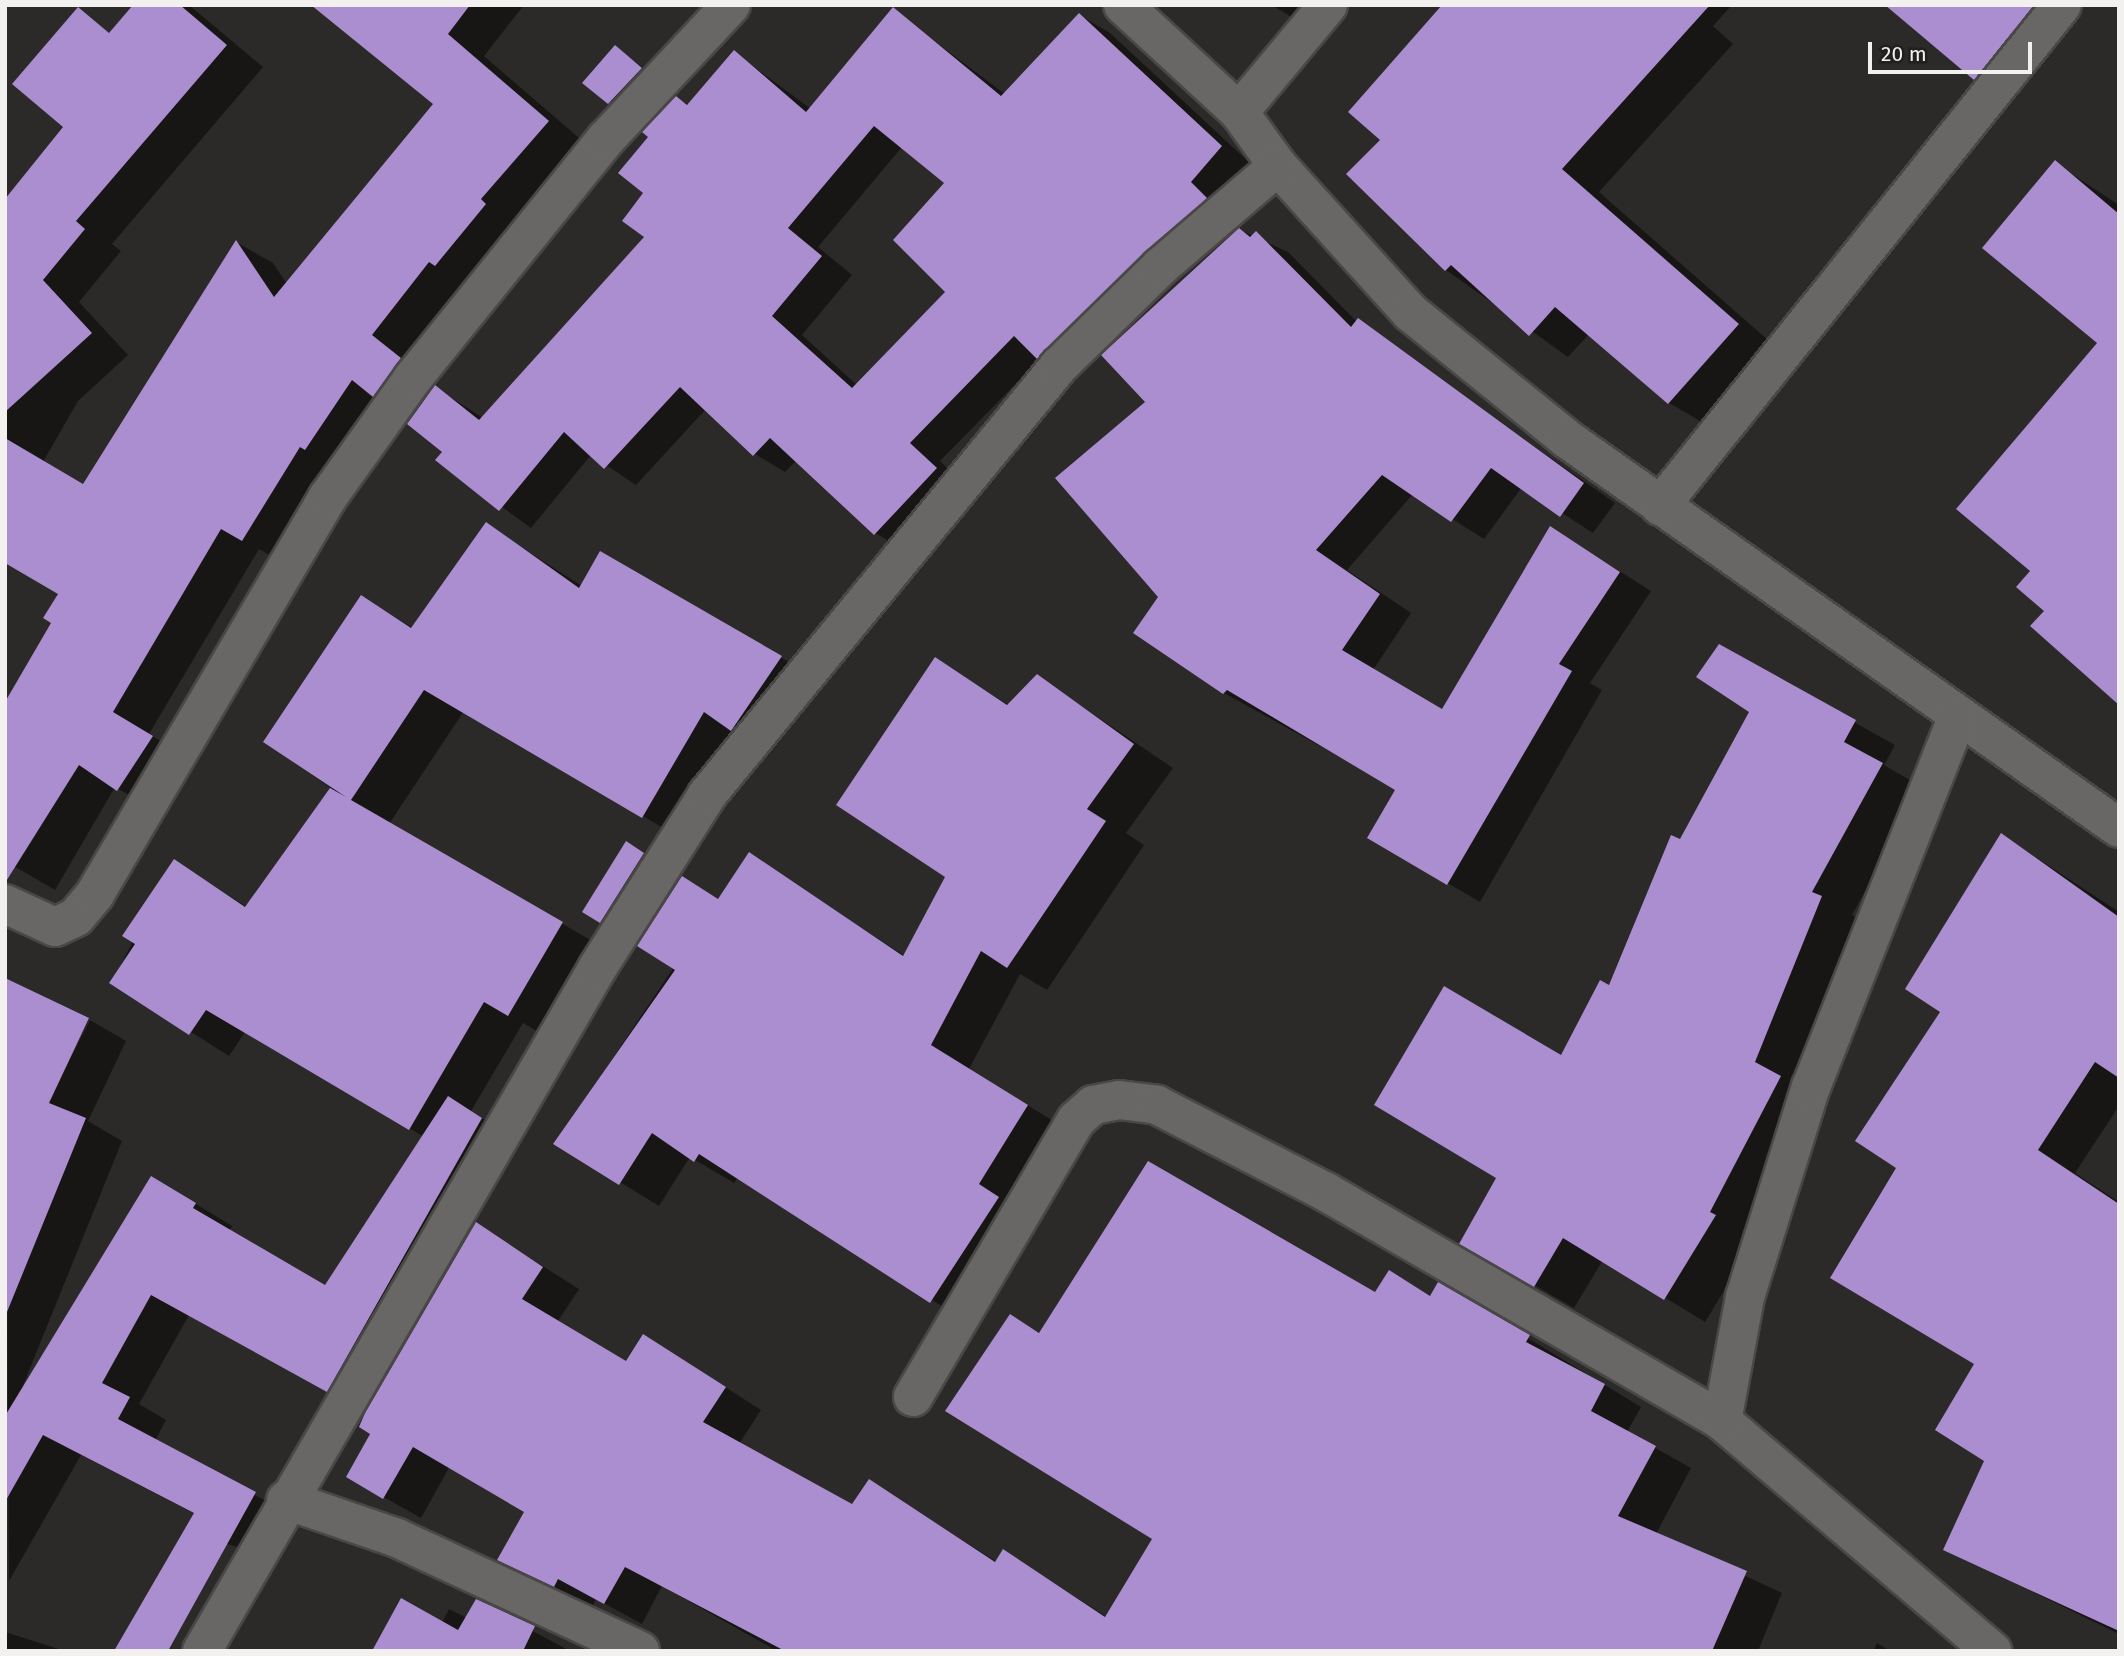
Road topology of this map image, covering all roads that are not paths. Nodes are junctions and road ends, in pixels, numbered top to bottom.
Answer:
1 (731, 5) edge
2 (1123, 5) edge
3 (1328, 5) edge
4 (2062, 5) edge
5 (1239, 112) junction
6 (1278, 166) junction
7 (1660, 506) junction
8 (1957, 718) junction
9 (2119, 828) edge
10 (5, 904) edge
11 (914, 1397) dead end
12 (1721, 1421) junction
13 (286, 1500) junction
14 (202, 1651) edge
15 (640, 1651) edge
16 (1992, 1651) edge

1 - 10 street
2 - 5 street
3 - 5 street
4 - 7 street
5 - 6 street
6 - 7 street
6 - 13 street
7 - 8 street
8 - 9 street
8 - 12 street
11 - 12 street
12 - 16 street
13 - 14 street
13 - 15 street

